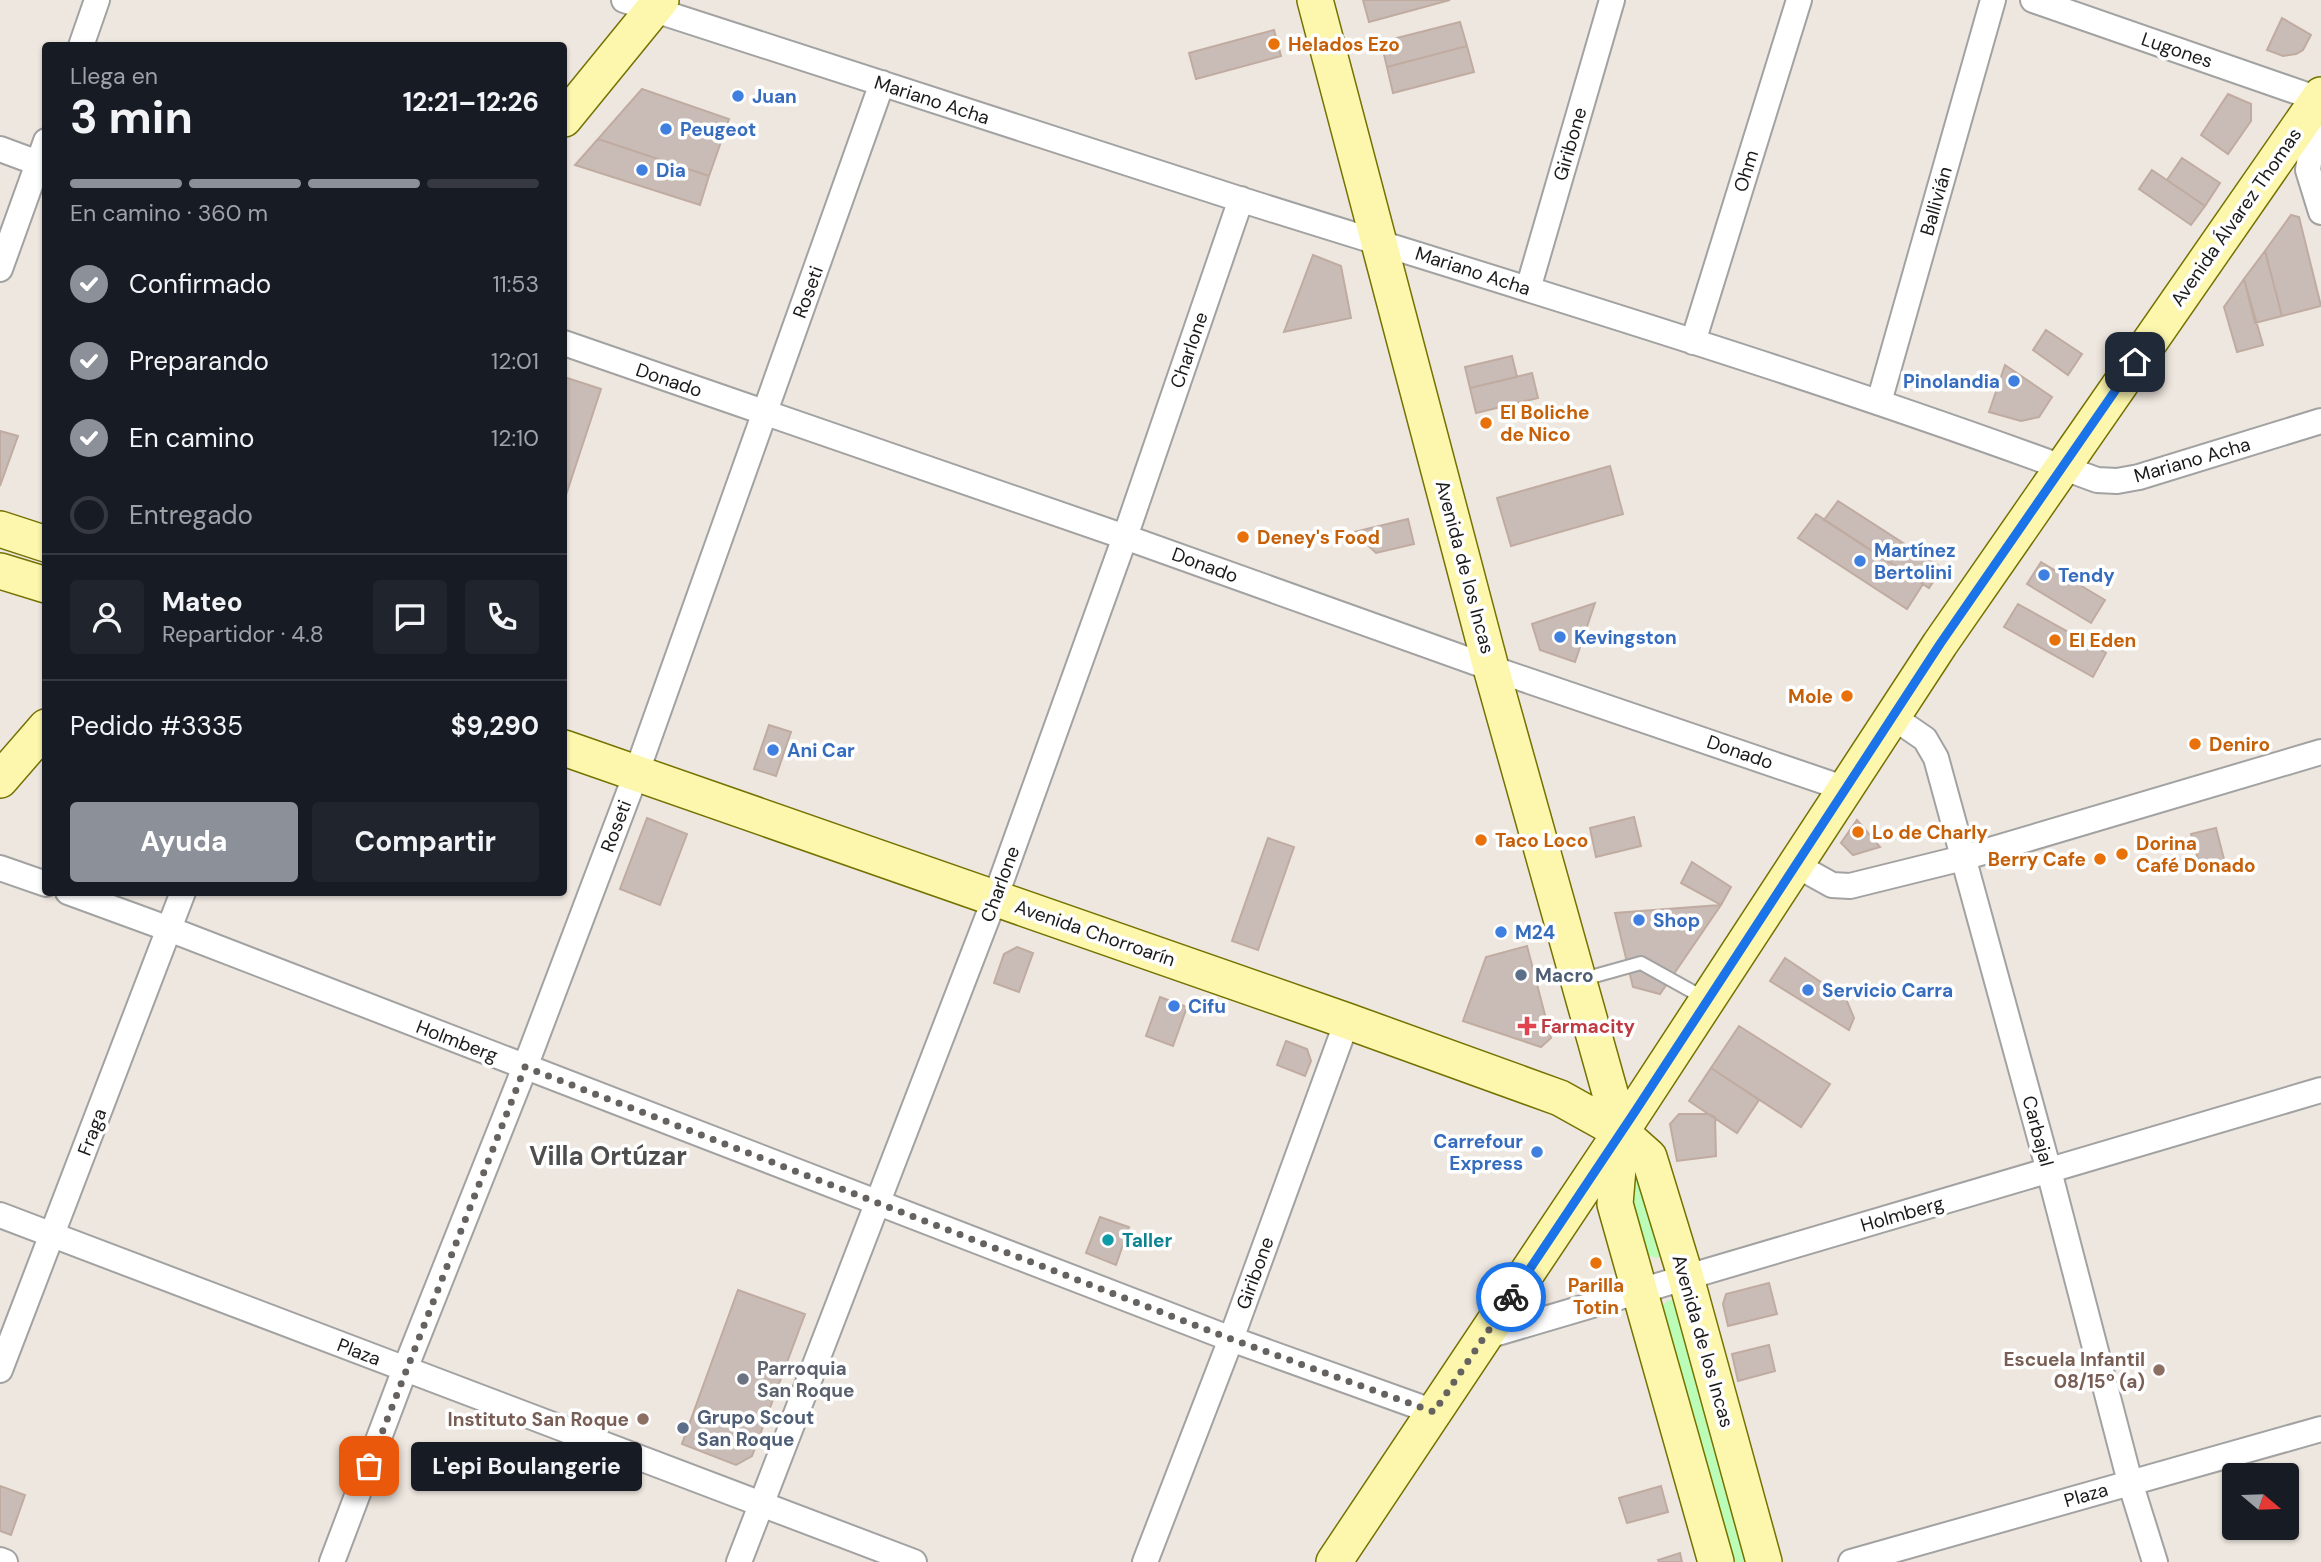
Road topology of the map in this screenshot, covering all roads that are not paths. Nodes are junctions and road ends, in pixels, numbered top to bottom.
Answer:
1 (97, 0) edge
2 (1315, 0) edge
3 (1612, 0) edge
4 (1799, 0) edge
5 (1993, 0) edge
6 (2033, 0) edge
7 (646, 3) edge
8 (81, 42) edge
9 (882, 83) junction
10 (2320, 97) edge
11 (567, 116) edge
12 (0, 149) edge
13 (42, 156) edge
14 (42, 159) edge
15 (1241, 199) junction
16 (2321, 212) edge
17 (1380, 242) junction
18 (0, 269) edge
19 (1528, 289) junction
20 (1693, 342) junction
21 (567, 344) edge
22 (1879, 402) junction
23 (765, 413) junction
24 (2321, 421) edge
25 (2063, 467) junction
26 (0, 529) edge
27 (1125, 537) junction
28 (42, 543) edge
29 (0, 570) edge
30 (42, 584) edge
31 (1491, 668) junction
32 (1893, 717) junction
33 (42, 732) edge
34 (567, 749) edge
35 (2321, 752) edge
36 (636, 774) junction
37 (0, 780) edge
38 (1846, 789) junction
39 (1963, 858) junction
40 (1796, 866) junction
41 (0, 868) edge
42 (42, 883) edge
43 (79, 896) edge
44 (181, 896) edge
45 (995, 898) junction
46 (169, 929) junction
47 (1579, 980) junction
48 (1707, 1000) junction
49 (1347, 1021) junction
50 (525, 1067) junction
51 (2321, 1090) edge
52 (1621, 1132) junction
53 (2049, 1171) junction
54 (879, 1202) junction
55 (0, 1214) edge
56 (53, 1235) junction
57 (1686, 1278) junction
58 (1641, 1291) junction
59 (1484, 1337) junction
60 (1231, 1339) junction
61 (405, 1369) junction
62 (0, 1370) edge
63 (1434, 1412) junction
64 (2321, 1429) edge
65 (2130, 1482) junction
66 (762, 1503) junction
67 (0, 1560) edge
68 (5, 1562) edge
69 (332, 1562) edge
70 (739, 1562) edge
71 (914, 1562) edge
72 (1145, 1562) edge
73 (1334, 1562) edge
74 (1716, 1562) edge
75 (1764, 1562) edge
76 (1851, 1562) edge
77 (2155, 1562) edge

1 - 8 street
2 - 17 main road, Avenida de los Incas
3 - 19 street, Giribone
4 - 20 street, Ohm
5 - 22 street, Ballivián
6 - 10 street, Lugones
7 - 9 street, Mariano Acha
7 - 11 main road
9 - 15 street, Mariano Acha
9 - 23 street, Roseti
10 - 16 street
10 - 25 main road, Avenida Álvarez Thomas
12 - 13 street
14 - 18 street
15 - 17 street, Mariano Acha
15 - 27 street, Charlone
17 - 19 street, Mariano Acha
17 - 31 main road, Avenida de los Incas
19 - 20 street, Mariano Acha
20 - 22 street, Mariano Acha
21 - 23 street, Donado
22 - 25 street, Mariano Acha
23 - 27 street, Donado
23 - 36 street, Roseti
24 - 25 street, Mariano Acha
25 - 32 main road, Avenida Álvarez Thomas
26 - 28 main road
27 - 31 street, Donado
27 - 45 street, Charlone
29 - 30 main road
31 - 38 street, Donado
31 - 47 main road, Avenida de los Incas
32 - 38 main road, Avenida Álvarez Thomas
32 - 39 street, Carbajal
33 - 37 main road
34 - 36 main road, Avenida Chorroarín
35 - 39 street
36 - 45 main road, Avenida Chorroarín
36 - 50 street, Roseti
38 - 40 main road, Avenida Álvarez Thomas
39 - 40 street
39 - 53 street, Carbajal
40 - 48 main road, Avenida Álvarez Thomas
41 - 42 street
43 - 46 street, Holmberg
44 - 46 street, Fraga
45 - 49 main road, Avenida Chorroarín
45 - 54 street, Charlone
46 - 50 street, Holmberg
46 - 56 street, Fraga
47 - 48 lane
47 - 52 main road, Avenida de los Incas
48 - 52 main road, Avenida Álvarez Thomas
49 - 52 main road, Avenida Chorroarín
49 - 60 street, Giribone
50 - 54 street, Holmberg
50 - 61 street, Roseti
51 - 53 street, Holmberg
52 - 57 main road, Avenida de los Incas
52 - 58 main road, Avenida de los Incas
52 - 59 main road, Avenida Álvarez Thomas
53 - 57 street, Holmberg
53 - 65 street, Carbajal
54 - 60 street, Holmberg
54 - 66 street, Charlone
55 - 56 street, Plaza
56 - 61 street, Plaza
56 - 62 street, Fraga
57 - 58 street, Holmberg
57 - 75 main road, Avenida de los Incas
58 - 59 street, Holmberg
58 - 74 main road, Avenida de los Incas
59 - 63 main road, Avenida Álvarez Thomas
60 - 63 street, Holmberg
60 - 72 street, Giribone
61 - 66 street, Plaza
61 - 69 street, Roseti
63 - 73 main road, Avenida Álvarez Thomas
64 - 65 street, Plaza
65 - 76 street, Plaza
65 - 77 street, Carbajal
66 - 70 street, Charlone
66 - 71 street, Plaza
67 - 68 street

